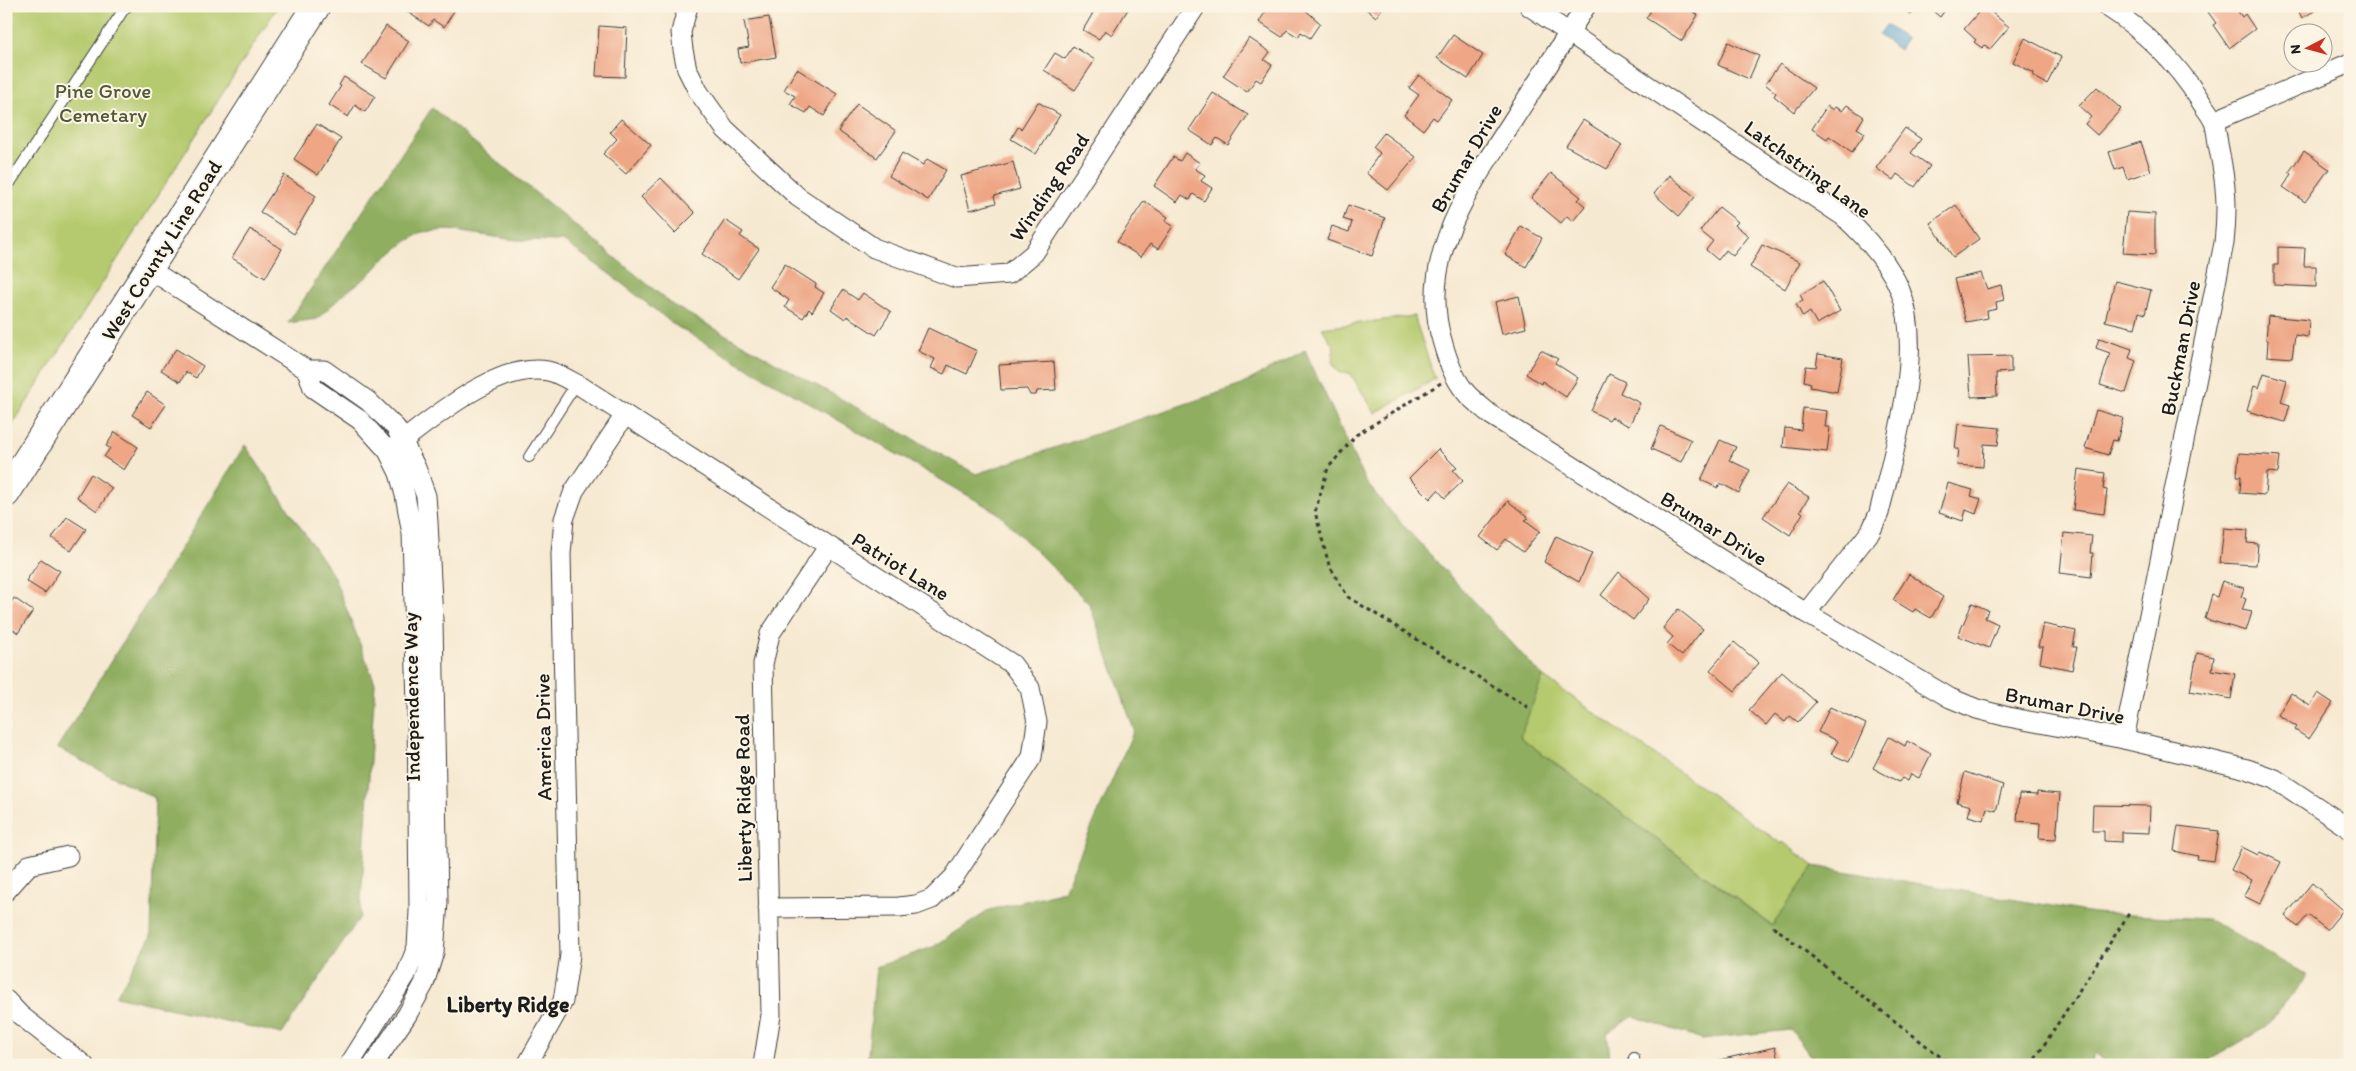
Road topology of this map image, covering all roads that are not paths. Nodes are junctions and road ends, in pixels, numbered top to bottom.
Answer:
1 (316, 6) edge
2 (688, 6) edge
3 (1196, 6) edge
4 (1529, 6) edge
5 (1586, 6) edge
6 (2106, 6) edge
7 (126, 7) edge
8 (1570, 32) junction
9 (2350, 63) edge
10 (2214, 121) junction
11 (8, 183) edge
12 (149, 269) junction
13 (307, 370) junction
14 (576, 384) junction
15 (625, 415) junction
16 (404, 440) junction
17 (388, 451) junction
18 (529, 457) dead end
19 (6, 493) edge
20 (828, 548) junction
21 (1806, 613) junction
22 (2124, 739) junction
23 (2350, 829) edge
24 (68, 856) dead end
25 (6, 891) edge
26 (768, 908) junction
27 (6, 1000) edge
28 (84, 1065) edge
29 (349, 1065) edge
30 (373, 1065) edge
31 (527, 1065) edge
32 (763, 1065) edge

1 - 12 main road, West County Line Road
2 - 3 street, Winding Road
4 - 8 street, Latchstring Lane
5 - 8 street, Brumar Drive
6 - 10 street, Buckman Drive
7 - 11 lane
8 - 21 street, Latchstring Lane
8 - 21 street, Brumar Drive
9 - 10 street
10 - 22 street, Buckman Drive
12 - 13 street, Independence Way
12 - 19 main road, West County Line Road
13 - 16 street, Independence Way
13 - 17 street, Independence Way
14 - 15 street, Patriot Lane
14 - 16 street, Patriot Lane
14 - 18 lane
15 - 20 street, Patriot Lane
15 - 31 street, America Drive
16 - 17 street, Patriot Lane
16 - 30 street, Independence Way
17 - 29 street, Independence Way
20 - 26 street, Liberty Ridge Road
20 - 26 street, Patriot Lane
21 - 22 street, Brumar Drive
22 - 23 street, Brumar Drive
24 - 25 street
26 - 32 street, Liberty Ridge Road
27 - 28 street

